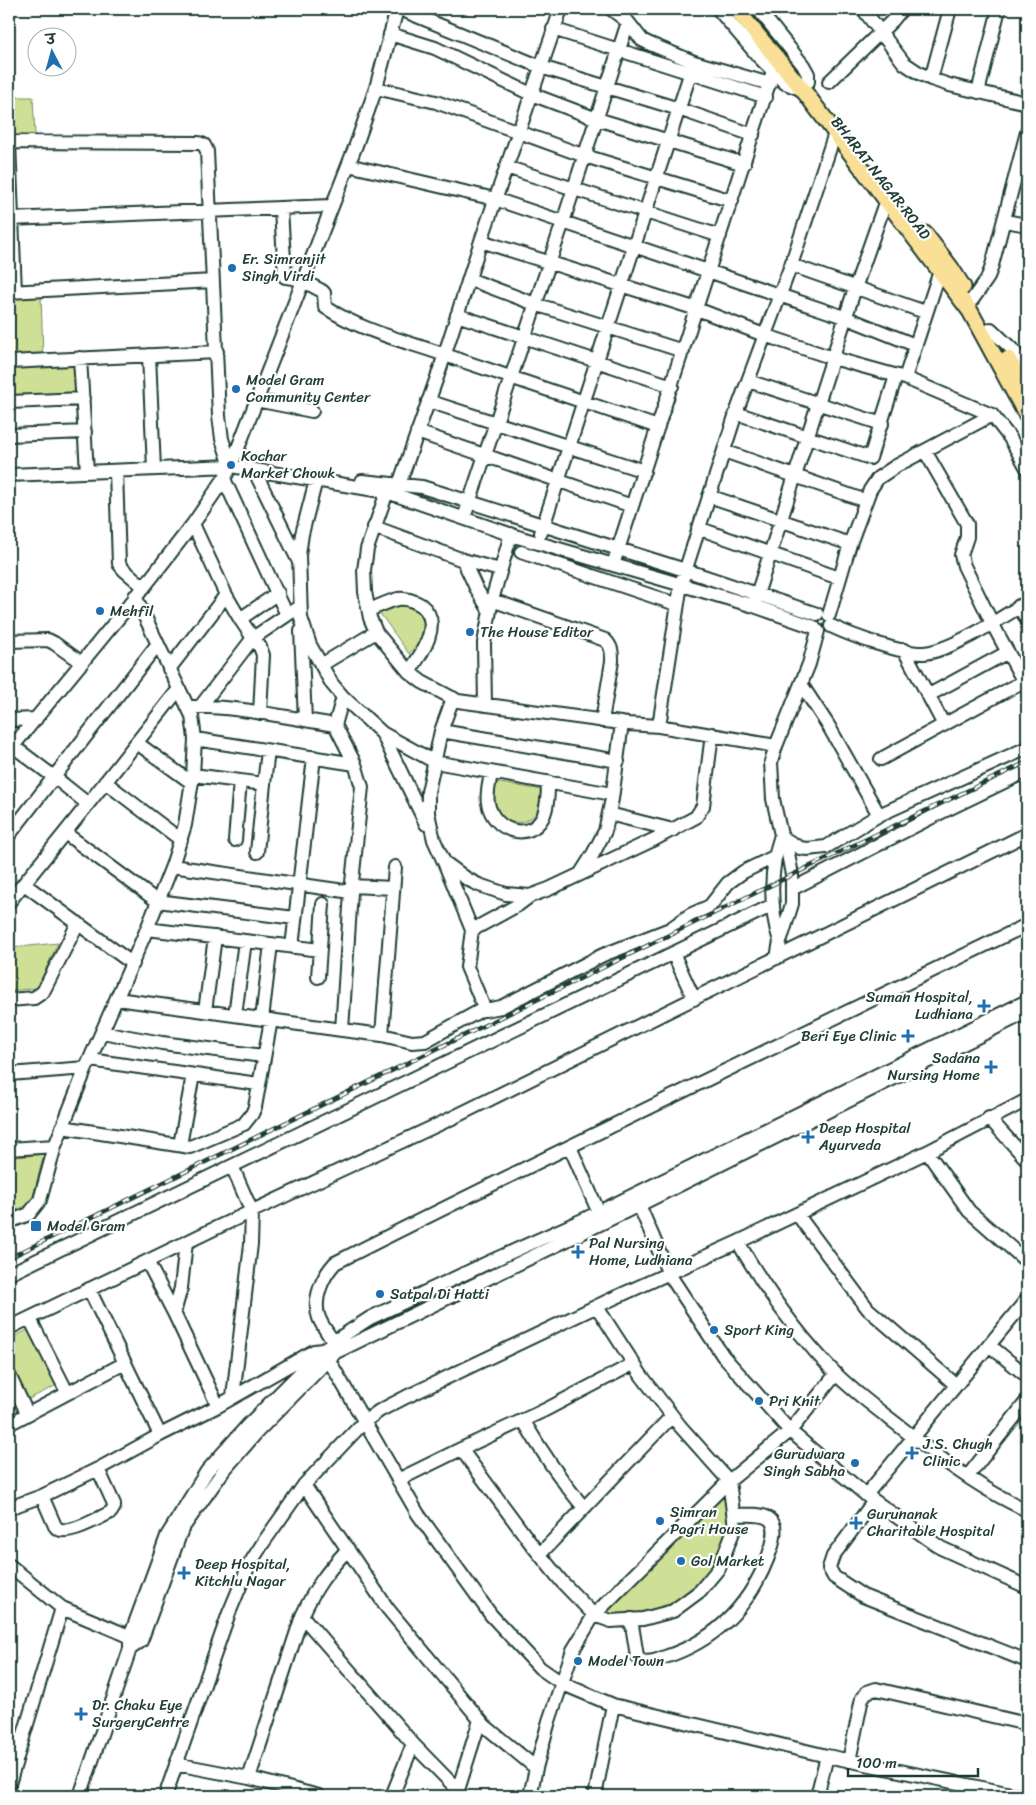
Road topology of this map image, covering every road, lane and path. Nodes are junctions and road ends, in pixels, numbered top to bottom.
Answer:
1 (399, 9) edge
2 (561, 9) edge
3 (611, 9) edge
4 (718, 9) edge
5 (736, 9) edge
6 (748, 9) edge
7 (758, 9) edge
8 (863, 9) edge
9 (902, 9) edge
10 (950, 9) edge
11 (999, 9) edge
12 (628, 22) junction
13 (553, 29) junction
14 (881, 32) junction
15 (390, 34) junction
16 (619, 50) junction
17 (541, 67) junction
18 (692, 68) junction
19 (773, 71) junction
20 (931, 79) junction
21 (802, 82) junction
22 (829, 82) dead end
23 (770, 84) junction
24 (608, 86) junction
25 (376, 88) junction
26 (978, 92) junction
27 (531, 94) junction
28 (766, 97) junction
29 (1027, 103) edge
30 (679, 109) junction
31 (597, 118) junction
32 (520, 131) junction
33 (1027, 132) edge
34 (835, 133) junction
35 (753, 135) junction
36 (669, 140) junction
37 (9, 142) edge
38 (585, 156) junction
39 (744, 164) junction
40 (348, 165) junction
41 (506, 167) junction
42 (657, 177) junction
43 (574, 189) junction
44 (495, 199) junction
45 (886, 200) junction
46 (732, 201) junction
47 (331, 206) junction
48 (281, 209) junction
49 (210, 210) junction
50 (646, 211) junction
51 (10, 219) edge
52 (1005, 221) junction
53 (563, 222) junction
54 (1027, 225) edge
55 (720, 236) junction
56 (481, 242) junction
57 (634, 246) junction
58 (549, 263) junction
59 (791, 265) junction
60 (708, 271) junction
61 (940, 271) junction
62 (469, 279) junction
63 (213, 280) junction
64 (302, 281) junction
65 (621, 286) junction
66 (855, 288) junction
67 (12, 292) edge
68 (779, 295) junction
69 (972, 300) junction
70 (536, 304) junction
71 (696, 309) junction
72 (926, 312) junction
73 (457, 315) junction
74 (847, 318) junction
75 (608, 328) junction
76 (992, 329) junction
77 (764, 335) junction
78 (524, 337) junction
79 (915, 345) junction
80 (683, 351) junction
81 (217, 352) junction
82 (999, 352) junction
83 (444, 354) junction
84 (149, 355) junction
85 (80, 358) junction
86 (833, 358) junction
87 (597, 361) junction
88 (9, 362) edge
89 (1027, 374) edge
90 (511, 377) junction
91 (900, 377) junction
92 (748, 381) junction
93 (672, 386) junction
94 (1027, 392) edge
95 (82, 399) junction
96 (256, 400) junction
97 (428, 401) junction
98 (9, 402) edge
99 (583, 403) junction
100 (818, 404) junction
101 (312, 411) dead end
102 (736, 412) junction
103 (992, 415) junction
104 (1027, 416) edge
105 (496, 422) junction
106 (882, 424) junction
107 (658, 427) junction
108 (85, 432) junction
109 (417, 432) junction
110 (9, 435) edge
111 (808, 436) junction
112 (568, 446) junction
113 (724, 451) junction
114 (925, 451) junction
115 (485, 456) junction
116 (870, 458) junction
117 (231, 466) junction
118 (1027, 468) edge
119 (154, 469) junction
120 (254, 470) junction
121 (116, 471) junction
122 (644, 471) junction
123 (87, 472) junction
124 (884, 473) junction
125 (9, 475) edge
126 (795, 477) junction
127 (224, 479) junction
128 (316, 480) junction
129 (558, 481) junction
130 (394, 490) junction
131 (709, 496) junction
132 (866, 501) junction
133 (469, 502) junction
134 (632, 506) junction
135 (464, 518) junction
136 (781, 520) junction
137 (193, 524) junction
138 (543, 525) junction
139 (374, 527) junction
140 (698, 528) junction
141 (510, 534) junction
142 (538, 543) junction
143 (850, 544) junction
144 (618, 549) junction
145 (521, 552) dead end
146 (771, 553) junction
147 (463, 560) junction
148 (299, 562) junction
149 (613, 565) junction
150 (500, 570) junction
151 (685, 570) junction
152 (839, 578) junction
153 (681, 584) junction
154 (144, 587) junction
155 (278, 594) junction
156 (226, 595) junction
157 (135, 596) junction
158 (756, 600) junction
159 (676, 604) junction
160 (1023, 604) edge
161 (490, 605) junction
162 (369, 610) junction
163 (301, 613) junction
164 (287, 615) junction
165 (240, 619) junction
166 (826, 619) junction
167 (1027, 620) edge
168 (992, 623) junction
169 (816, 630) junction
170 (376, 632) junction
171 (253, 638) junction
172 (9, 641) edge
173 (157, 645) junction
174 (904, 650) junction
175 (1008, 652) junction
176 (82, 664) junction
177 (321, 666) junction
178 (169, 669) junction
179 (409, 672) junction
180 (801, 684) junction
181 (1025, 685) edge
182 (179, 689) junction
183 (929, 695) junction
184 (342, 697) junction
185 (453, 698) junction
186 (485, 705) junction
187 (195, 707) junction
188 (260, 713) junction
189 (36, 719) junction
190 (9, 720) edge
191 (304, 720) junction
192 (602, 721) junction
193 (622, 723) junction
194 (335, 725) junction
195 (944, 725) junction
196 (659, 726) junction
197 (441, 731) junction
198 (382, 733) junction
199 (712, 734) junction
200 (195, 739) junction
201 (137, 743) junction
202 (776, 746) junction
203 (11, 748) edge
204 (1027, 748) edge
205 (268, 751) junction
206 (314, 757) junction
207 (881, 760) dead end
208 (618, 761) junction
209 (434, 762) junction
210 (355, 764) junction
211 (1027, 771) edge
212 (491, 772) junction
213 (54, 777) junction
214 (193, 779) junction
215 (240, 781) junction
216 (105, 782) junction
217 (548, 782) junction
218 (264, 784) junction
219 (612, 794) junction
220 (88, 804) junction
221 (609, 814) junction
222 (879, 815) junction
223 (673, 830) junction
224 (65, 833) junction
225 (1027, 834) edge
226 (9, 835) edge
227 (783, 837) junction
228 (181, 840) junction
229 (235, 840) dead end
230 (434, 840) junction
231 (257, 852) dead end
232 (776, 856) junction
233 (444, 862) junction
234 (172, 866) junction
235 (394, 867) dead end
236 (581, 873) junction
237 (24, 884) junction
238 (298, 885) junction
239 (393, 888) junction
240 (352, 889) junction
241 (792, 889) junction
242 (530, 896) junction
243 (157, 901) junction
244 (9, 902) edge
245 (323, 904) dead end
246 (774, 904) junction
247 (295, 918) junction
248 (78, 923) junction
249 (1027, 925) edge
250 (147, 929) junction
251 (472, 930) junction
252 (215, 937) junction
253 (245, 941) junction
254 (780, 941) junction
255 (271, 944) junction
256 (292, 947) junction
257 (320, 950) junction
258 (673, 953) junction
259 (776, 958) junction
260 (133, 964) junction
261 (318, 977) dead end
262 (118, 999) junction
263 (694, 999) junction
264 (9, 1000) edge
265 (1027, 1004) edge
266 (485, 1008) junction
267 (204, 1011) junction
268 (236, 1015) junction
269 (266, 1020) junction
270 (342, 1030) junction
271 (102, 1032) junction
272 (382, 1035) junction
273 (263, 1056) junction
274 (88, 1064) junction
275 (9, 1074) edge
276 (193, 1075) junction
277 (258, 1084) junction
278 (1027, 1100) edge
279 (989, 1118) junction
280 (62, 1127) junction
281 (180, 1145) junction
282 (55, 1146) junction
283 (570, 1147) junction
284 (9, 1150) edge
285 (927, 1152) junction
286 (1027, 1160) edge
287 (232, 1166) junction
288 (637, 1200) junction
289 (252, 1212) junction
290 (599, 1213) junction
291 (797, 1214) junction
292 (9, 1222) edge
293 (186, 1242) junction
294 (738, 1242) junction
295 (146, 1261) junction
296 (1027, 1262) edge
297 (9, 1274) edge
298 (669, 1274) junction
299 (89, 1289) junction
300 (1027, 1299) edge
301 (598, 1307) junction
302 (174, 1313) junction
303 (30, 1318) junction
304 (9, 1328) edge
305 (989, 1345) junction
306 (331, 1350) junction
307 (125, 1363) junction
308 (633, 1364) junction
309 (836, 1374) junction
310 (9, 1375) edge
311 (1027, 1376) edge
312 (956, 1385) junction
313 (66, 1392) junction
314 (233, 1397) junction
315 (1027, 1401) edge
316 (218, 1406) junction
317 (27, 1413) junction
318 (672, 1416) junction
319 (523, 1420) junction
320 (364, 1422) junction
321 (9, 1424) edge
322 (790, 1431) junction
323 (160, 1435) junction
324 (913, 1438) junction
325 (461, 1449) junction
326 (98, 1469) junction
327 (968, 1476) junction
328 (398, 1480) junction
329 (729, 1481) junction
330 (304, 1485) junction
331 (42, 1496) junction
332 (870, 1498) junction
333 (9, 1508) edge
334 (584, 1508) junction
335 (1027, 1510) edge
336 (734, 1515) junction
337 (348, 1549) junction
338 (540, 1554) junction
339 (9, 1567) edge
340 (1027, 1587) edge
341 (62, 1608) junction
342 (594, 1615) junction
343 (302, 1616) junction
344 (631, 1619) junction
345 (134, 1642) junction
346 (1027, 1661) edge
347 (563, 1684) junction
348 (613, 1705) junction
349 (480, 1720) junction
350 (1027, 1724) edge
351 (9, 1737) edge
352 (22, 1740) junction
353 (413, 1744) junction
354 (827, 1756) junction
355 (849, 1761) junction
356 (176, 1764) junction
357 (536, 1768) junction
358 (249, 1778) junction
359 (9, 1784) edge
360 (457, 1793) edge
361 (80, 1796) edge
362 (166, 1796) edge
363 (319, 1796) edge
364 (392, 1796) edge
365 (530, 1796) edge
366 (595, 1796) edge
367 (817, 1796) edge
368 (1022, 1796) edge

1 - 15 street
1 - 17 street
2 - 13 street
3 - 12 street
4 - 19 street
5 - 21 main road
6 - 21 main road
7 - 21 street, BHARAT NAGAR ROAD
8 - 14 street
9 - 14 street
10 - 20 street
11 - 26 street
12 - 16 street
12 - 18 street
13 - 16 street
13 - 17 street
14 - 20 street
14 - 22 street
15 - 25 street
15 - 27 street
16 - 18 street
16 - 24 street
17 - 24 street
17 - 27 street
18 - 23 street
18 - 28 street
18 - 30 street
19 - 21 street
19 - 23 street
20 - 26 street
21 - 34 main road, BHARAT NAGAR ROAD
21 - 69 main road, BHARAT NAGAR ROAD
23 - 28 street
24 - 30 street
24 - 31 street
25 - 32 street
25 - 40 street
26 - 29 street
27 - 31 street
27 - 32 street
28 - 35 street
30 - 35 street
30 - 36 street
31 - 36 street
31 - 38 street
32 - 38 street
32 - 41 street
33 - 52 street
34 - 45 main road, BHARAT NAGAR ROAD
34 - 59 street
35 - 39 street
36 - 39 street
36 - 42 street
37 - 49 street
37 - 51 street
38 - 42 street
38 - 43 street
39 - 46 street
40 - 44 street
40 - 47 street
41 - 43 street
41 - 44 street
42 - 46 street
42 - 50 street
43 - 50 street
43 - 53 street
44 - 53 street
44 - 56 street
45 - 61 main road, BHARAT NAGAR ROAD
45 - 66 street
46 - 55 street
47 - 48 street
47 - 64 street
48 - 49 street
48 - 64 street
49 - 51 street
49 - 63 street
50 - 55 street
50 - 57 street
51 - 67 street
52 - 54 street
52 - 69 street
53 - 57 street
53 - 58 street
55 - 60 street
56 - 58 street
56 - 62 street
57 - 60 street
57 - 65 street
58 - 65 street
58 - 70 street
59 - 66 street
59 - 68 street
60 - 68 street
60 - 71 street
61 - 72 street
61 - 82 main road, BHARAT NAGAR ROAD
62 - 70 street
62 - 73 street
63 - 67 street
63 - 81 street
64 - 83 street
64 - 96 street
65 - 71 street
65 - 75 street
66 - 72 street
66 - 74 street
68 - 74 street
68 - 77 street
69 - 76 main road, BHARAT NAGAR ROAD
70 - 75 street
70 - 78 street
71 - 77 street
71 - 80 street
72 - 79 street
73 - 78 street
73 - 83 street
74 - 79 street
74 - 86 street
75 - 80 street
75 - 87 street
76 - 82 main road, BHARAT NAGAR ROAD
76 - 89 street
77 - 86 street
77 - 92 street
78 - 87 street
78 - 90 street
79 - 91 street
80 - 93 street
81 - 84 street
81 - 117 street
82 - 94 main road
82 - 104 main road
83 - 90 street
83 - 97 street
84 - 85 street
84 - 119 street
85 - 88 street
85 - 95 street
86 - 91 street
86 - 100 street
87 - 93 street
87 - 99 street
90 - 99 street
90 - 105 street
91 - 103 street
91 - 106 street
92 - 100 street
92 - 102 street
93 - 107 street
95 - 98 street
95 - 108 street
96 - 101 street
96 - 117 street
97 - 105 street
97 - 109 street
99 - 107 street
99 - 112 street
100 - 106 street
100 - 111 street
102 - 111 street
102 - 113 street
103 - 114 street
103 - 118 street
105 - 112 street
105 - 115 street
106 - 116 street
107 - 122 street
108 - 110 street
108 - 123 street
109 - 115 street
109 - 130 street
111 - 116 street
111 - 126 street
112 - 122 street
112 - 129 street
113 - 126 street
113 - 131 street
114 - 124 street
114 - 168 street
115 - 129 street
115 - 133 street
116 - 124 street
117 - 119 street
117 - 120 street
117 - 127 street
119 - 121 street
120 - 128 street
120 - 148 street
121 - 123 street
121 - 154 street
122 - 134 street
123 - 125 street
124 - 132 street
126 - 132 street
126 - 136 street
127 - 137 street
127 - 155 street
128 - 130 street
128 - 148 street
129 - 134 street
129 - 138 street
130 - 133 street
130 - 135 street
130 - 139 street
131 - 136 street
131 - 140 street
132 - 143 street
133 - 135 street
133 - 138 street
134 - 144 street
135 - 141 street
136 - 143 street
136 - 146 street
137 - 154 street
137 - 156 street
138 - 142 street
138 - 144 street
139 - 147 street
139 - 162 street
140 - 146 street
140 - 151 street
141 - 142 street
141 - 150 street
142 - 149 street
143 - 152 street
144 - 149 street
144 - 151 street
145 - 159 street
146 - 152 street
146 - 158 street
147 - 150 street
147 - 161 street
148 - 163 street
149 - 153 street
150 - 161 street
151 - 153 street
151 - 158 street
152 - 166 street
153 - 158 street
153 - 159 street
154 - 157 street
155 - 164 street
155 - 165 street
156 - 165 street
156 - 178 street
157 - 173 street
157 - 176 street
158 - 166 street
158 - 169 street
159 - 196 street
160 - 167 street
160 - 168 street
161 - 186 street
161 - 192 street
162 - 170 street
162 - 179 street
163 - 164 street
163 - 177 street
163 - 191 street
164 - 171 street
165 - 171 street
166 - 169 street
166 - 169 street
166 - 174 street
168 - 174 street
168 - 175 street
169 - 180 street
170 - 177 street
170 - 179 street
171 - 187 street
171 - 188 street
172 - 176 street
173 - 178 street
173 - 213 street
174 - 183 street
175 - 181 street
175 - 183 street
176 - 189 street
177 - 184 street
178 - 182 street
179 - 185 street
180 - 202 street
180 - 222 street
181 - 195 street
182 - 187 street
182 - 201 street
183 - 195 street
184 - 194 street
184 - 198 street
185 - 186 street
185 - 197 street
186 - 192 street
187 - 188 street
187 - 200 street
188 - 191 street
189 - 190 street
189 - 203 street
191 - 194 street
192 - 193 street
193 - 196 street
193 - 208 street
194 - 210 street
195 - 207 street
196 - 199 street
197 - 208 street
197 - 209 street
198 - 209 street
198 - 230 street
199 - 202 street
199 - 223 street
200 - 205 street
200 - 214 street
201 - 214 street
201 - 216 street
202 - 227 street
203 - 213 street
204 - 222 street
205 - 206 street
205 - 218 street
206 - 210 street
206 - 238 street
208 - 219 street
209 - 212 street
209 - 230 street
210 - 240 street
211 - 241 street
212 - 217 street
212 - 217 street
213 - 220 street
213 - 226 street
214 - 215 street
214 - 228 street
215 - 218 street
215 - 229 street
216 - 220 street
216 - 228 street
217 - 219 street
218 - 231 street
219 - 221 street
220 - 224 street
221 - 223 street
221 - 236 street
222 - 227 street
223 - 236 street
224 - 237 street
224 - 243 street
225 - 259 street
227 - 232 street
227 - 241 street
228 - 234 street
230 - 233 street
232 - 246 street
232 - 266 street
233 - 242 street
233 - 251 street
234 - 238 street
234 - 243 street
235 - 239 street
236 - 242 street
237 - 244 street
237 - 248 street
238 - 240 street
238 - 247 street
239 - 240 street
239 - 272 street
240 - 270 street
241 - 254 street
242 - 251 street
243 - 247 street
243 - 250 street
245 - 257 street
246 - 254 street
246 - 258 street
247 - 256 street
248 - 260 street
248 - 264 street
249 - 283 street
250 - 252 street
250 - 260 street
251 - 266 street
252 - 253 street
252 - 267 street
253 - 255 street
253 - 268 street
254 - 259 street
255 - 256 street
255 - 269 street
256 - 257 street
257 - 261 street
258 - 263 street
258 - 287 street
259 - 263 street
260 - 262 street
262 - 267 street
262 - 271 street
263 - 289 street
265 - 288 street
266 - 272 street
267 - 268 street
268 - 269 street
269 - 270 street
269 - 273 street
270 - 272 street
271 - 273 street
271 - 274 street
273 - 277 street
274 - 275 street
274 - 276 street
274 - 280 street
276 - 277 street
276 - 281 street
277 - 281 street
278 - 279 street
279 - 285 street
279 - 286 street
280 - 281 street
280 - 282 street
282 - 284 street
282 - 292 street
283 - 290 street
283 - 306 street
285 - 291 street
285 - 296 street
287 - 289 street
287 - 297 street
288 - 290 street
288 - 298 street
288 - 306 street
289 - 293 street
289 - 314 street
290 - 306 street
291 - 294 street
291 - 312 street
293 - 295 street
293 - 302 street
294 - 298 street
294 - 309 street
295 - 299 street
295 - 302 street
298 - 301 street
298 - 322 street
299 - 303 street
299 - 307 street
300 - 305 street
301 - 308 street
301 - 320 street
302 - 316 street
303 - 304 street
303 - 313 street
305 - 311 street
305 - 312 street
306 - 314 street
306 - 320 street
306 - 345 street
307 - 313 street
307 - 323 street
308 - 318 street
308 - 319 street
309 - 322 street
309 - 324 street
310 - 317 street
312 - 324 street
313 - 317 street
314 - 316 street
315 - 327 street
316 - 323 street
317 - 321 street
318 - 329 street
318 - 334 street
319 - 325 street
319 - 334 street
320 - 328 street
320 - 330 street
322 - 329 street
322 - 332 street
323 - 326 street
324 - 327 street
324 - 332 street
325 - 328 street
325 - 338 street
326 - 331 street
326 - 331 street
327 - 335 street
328 - 347 street
329 - 336 street
329 - 342 street
330 - 337 street
330 - 356 street
331 - 333 street
332 - 340 street
332 - 346 street
334 - 338 street
336 - 344 street
336 - 344 street
337 - 343 street
337 - 349 street
338 - 342 street
339 - 341 street
341 - 345 street
341 - 352 street
342 - 344 street
342 - 347 street
343 - 353 street
343 - 358 street
345 - 361 street
347 - 348 street
347 - 357 street
348 - 354 street
348 - 366 street
349 - 357 street
349 - 360 street
350 - 355 street
351 - 352 street
352 - 359 street
353 - 360 street
353 - 364 street
354 - 355 street
354 - 367 street
355 - 368 street
356 - 358 street
356 - 362 street
357 - 365 street
358 - 363 street

